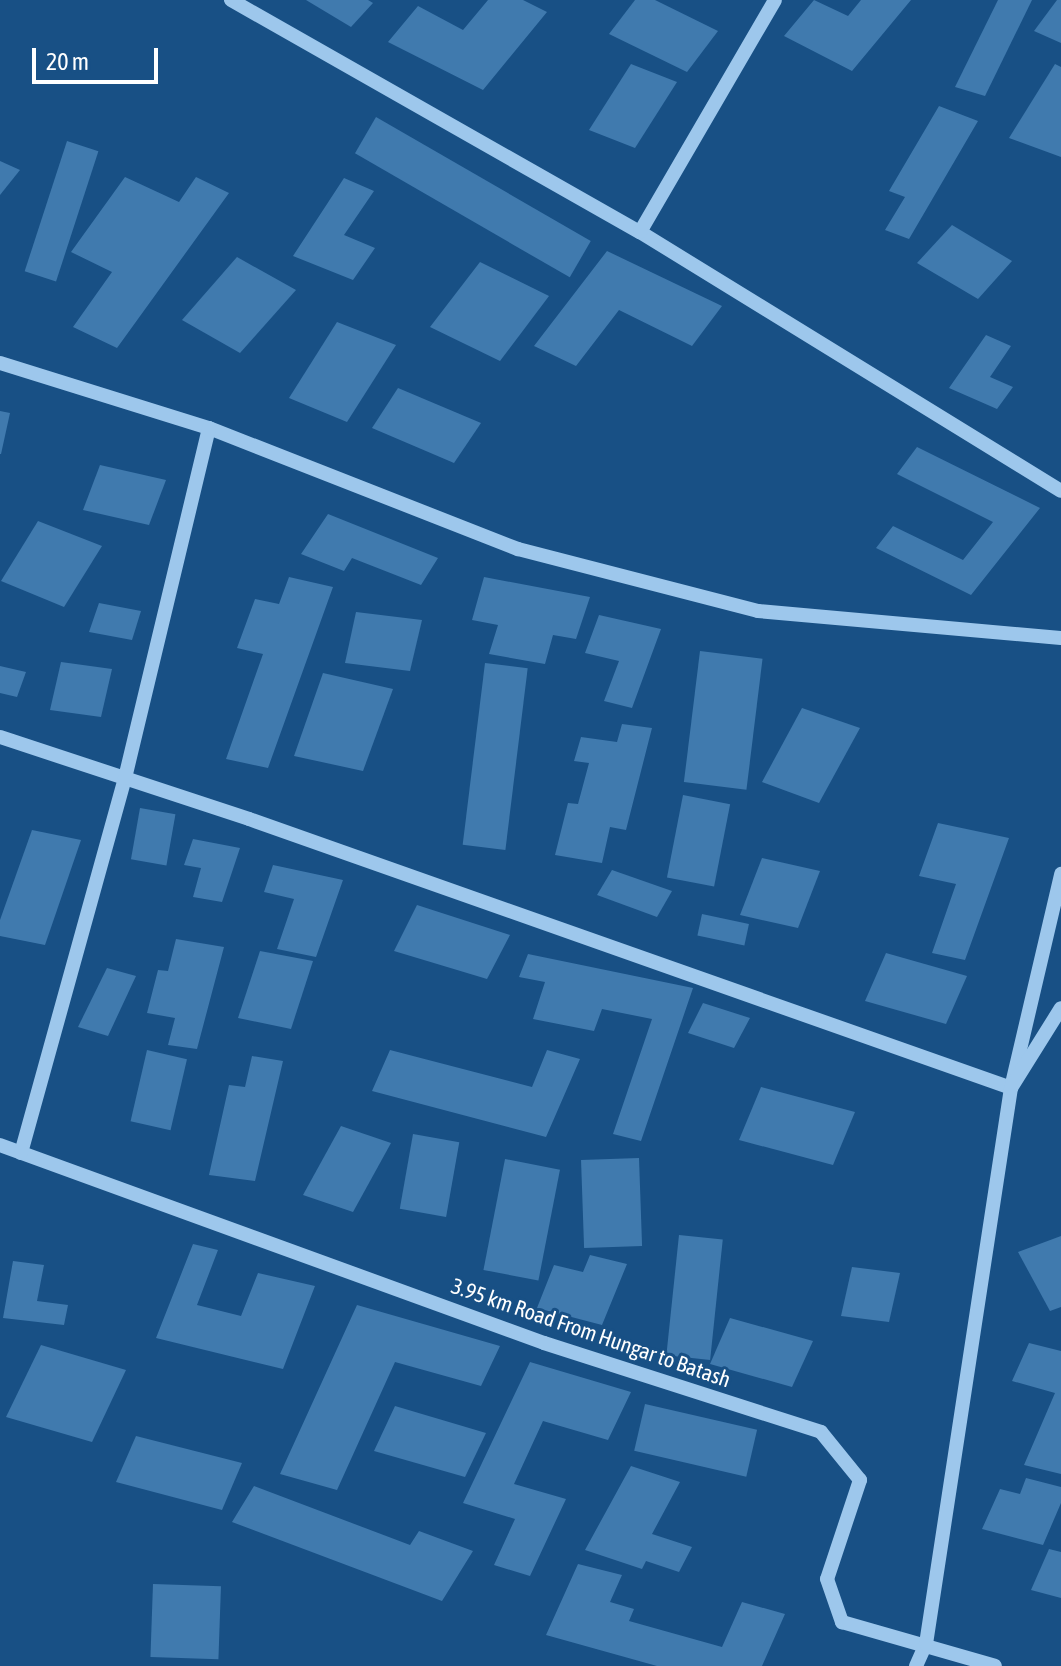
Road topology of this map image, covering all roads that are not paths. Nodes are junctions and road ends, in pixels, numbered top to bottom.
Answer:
1 (231, 0) edge
2 (775, 0) edge
3 (640, 232) junction
4 (0, 363) edge
5 (209, 428) junction
6 (1061, 491) edge
7 (1061, 638) edge
8 (0, 737) edge
9 (125, 778) junction
10 (1061, 874) edge
11 (1061, 1008) edge
12 (1011, 1088) junction
13 (0, 1145) edge
14 (21, 1153) junction
15 (926, 1644) junction
16 (916, 1666) edge
17 (995, 1666) edge

1 - 3 street
2 - 3 street
3 - 6 street
4 - 5 street
5 - 7 street
5 - 9 street
8 - 9 street
9 - 12 street
9 - 14 street
10 - 12 street
11 - 12 street
12 - 15 street
13 - 14 street, 3.95 km Road From Hungar to Batash
14 - 15 street, 3.95 km Road From Hungar to Batash
15 - 16 street
15 - 17 street, 3.95 km Road From Hungar to Batash

